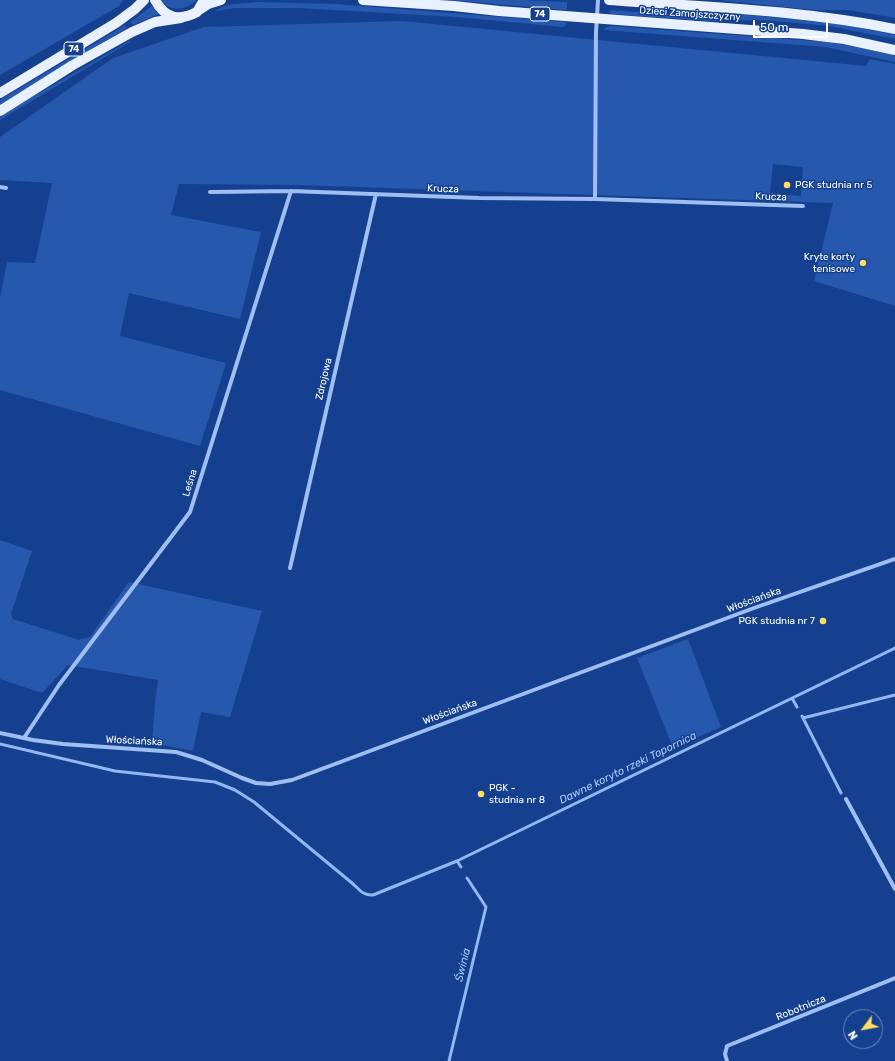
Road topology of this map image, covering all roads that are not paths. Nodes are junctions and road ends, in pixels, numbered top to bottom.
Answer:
1 (144, 0) edge
2 (155, 0) edge
3 (204, 0) edge
4 (221, 0) edge
5 (363, 0) edge
6 (598, 0) edge
7 (609, 0) edge
8 (197, 12) junction
9 (181, 18) junction
10 (597, 19) junction
11 (895, 29) edge
12 (895, 50) edge
13 (0, 93) edge
14 (0, 110) edge
15 (0, 187) edge
16 (6, 188) dead end
17 (291, 191) junction
18 (210, 192) dead end
19 (376, 194) junction
20 (595, 199) junction
21 (803, 206) dead end
22 (895, 559) edge
23 (290, 568) dead end
24 (0, 733) edge
25 (24, 738) junction
26 (846, 799) dead end
27 (895, 889) edge
28 (895, 978) edge
29 (727, 1061) edge

1 - 13 main road, 74
2 - 9 main road
3 - 8 main road
4 - 8 main road, 74
5 - 10 main road, Dzieci Zamojszczyzny / 74
6 - 10 street
7 - 11 main road, Dzieci Zamojszczyzny
8 - 9 main road, 74
9 - 14 main road, 74
10 - 12 main road, Dzieci Zamojszczyzny / 74
10 - 20 street
15 - 16 street
17 - 18 street, Krucza
17 - 19 street, Krucza
17 - 25 street, Leśna
19 - 20 street, Krucza
19 - 23 street, Zdrojowa
20 - 21 street, Krucza
22 - 25 street, Włościańska
24 - 25 street, Włościańska
26 - 27 street
28 - 29 street, Robotnicza

